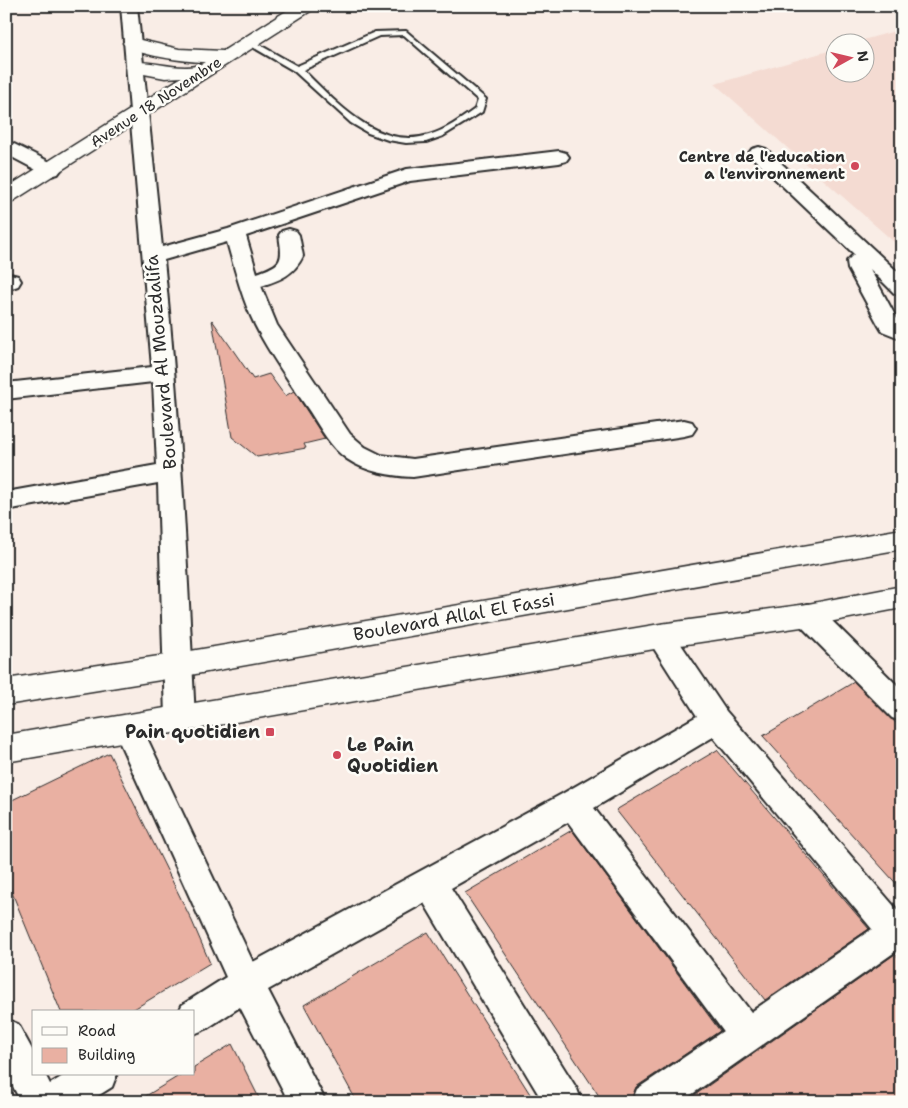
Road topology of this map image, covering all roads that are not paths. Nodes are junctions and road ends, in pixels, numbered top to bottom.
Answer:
1 (130, 6) edge
2 (306, 6) edge
3 (248, 42) junction
4 (132, 43) junction
5 (227, 56) junction
6 (135, 67) junction
7 (297, 69) junction
8 (206, 70) junction
9 (139, 114) junction
10 (6, 146) edge
11 (759, 153) dead end
12 (559, 157) dead end
13 (51, 170) junction
14 (6, 197) edge
15 (235, 233) junction
16 (289, 235) dead end
17 (867, 255) junction
18 (152, 257) junction
19 (249, 282) junction
20 (902, 288) edge
21 (902, 332) edge
22 (164, 374) junction
23 (6, 391) edge
24 (684, 428) dead end
25 (170, 472) junction
26 (6, 501) edge
27 (902, 539) edge
28 (902, 596) edge
29 (808, 615) junction
30 (660, 636) junction
31 (179, 665) junction
32 (6, 692) edge
33 (902, 709) edge
34 (180, 718) junction
35 (716, 720) junction
36 (128, 728) junction
37 (6, 749) edge
38 (573, 804) junction
39 (430, 884) junction
40 (898, 930) edge
41 (246, 984) junction
42 (195, 1015) edge
43 (747, 1035) junction
44 (6, 1036) edge
45 (97, 1076) edge
46 (40, 1102) edge
47 (55, 1102) edge
48 (308, 1102) edge
49 (564, 1102) edge
50 (650, 1102) edge

1 - 4 street, Boulevard Al Mouzdalifa
2 - 3 main road, Avenue 18 Novembre
3 - 5 main road, Avenue 18 Novembre
3 - 7 lane
4 - 5 main road
4 - 6 street, Boulevard Al Mouzdalifa
5 - 8 main road, Avenue 18 Novembre
6 - 8 main road
6 - 9 street, Boulevard Al Mouzdalifa
7 - 7 lane
8 - 9 main road, Avenue 18 Novembre
9 - 13 main road, Avenue 18 Novembre
9 - 18 street, Boulevard Al Mouzdalifa
10 - 13 street
11 - 17 street
12 - 15 street
13 - 14 main road, Avenue 18 Novembre
15 - 18 street
15 - 19 street
16 - 19 street
17 - 20 street
17 - 21 street
18 - 22 street, Boulevard Al Mouzdalifa
19 - 24 street
22 - 23 street
22 - 25 street, Boulevard Al Mouzdalifa
25 - 26 street
25 - 31 street, Boulevard Al Mouzdalifa
27 - 31 main road, Boulevard Allal El Fassi
28 - 29 main road
29 - 30 main road
29 - 33 street
30 - 34 main road
30 - 35 street
31 - 32 main road, Boulevard Allal El Fassi
31 - 34 street, Boulevard Al Mouzdalifa
34 - 36 main road
35 - 38 street
35 - 40 street
36 - 37 main road
36 - 41 street
38 - 39 street
38 - 43 street
39 - 41 street
39 - 49 street
40 - 43 street
41 - 42 street
41 - 48 street
43 - 50 street
44 - 46 street
45 - 47 street

